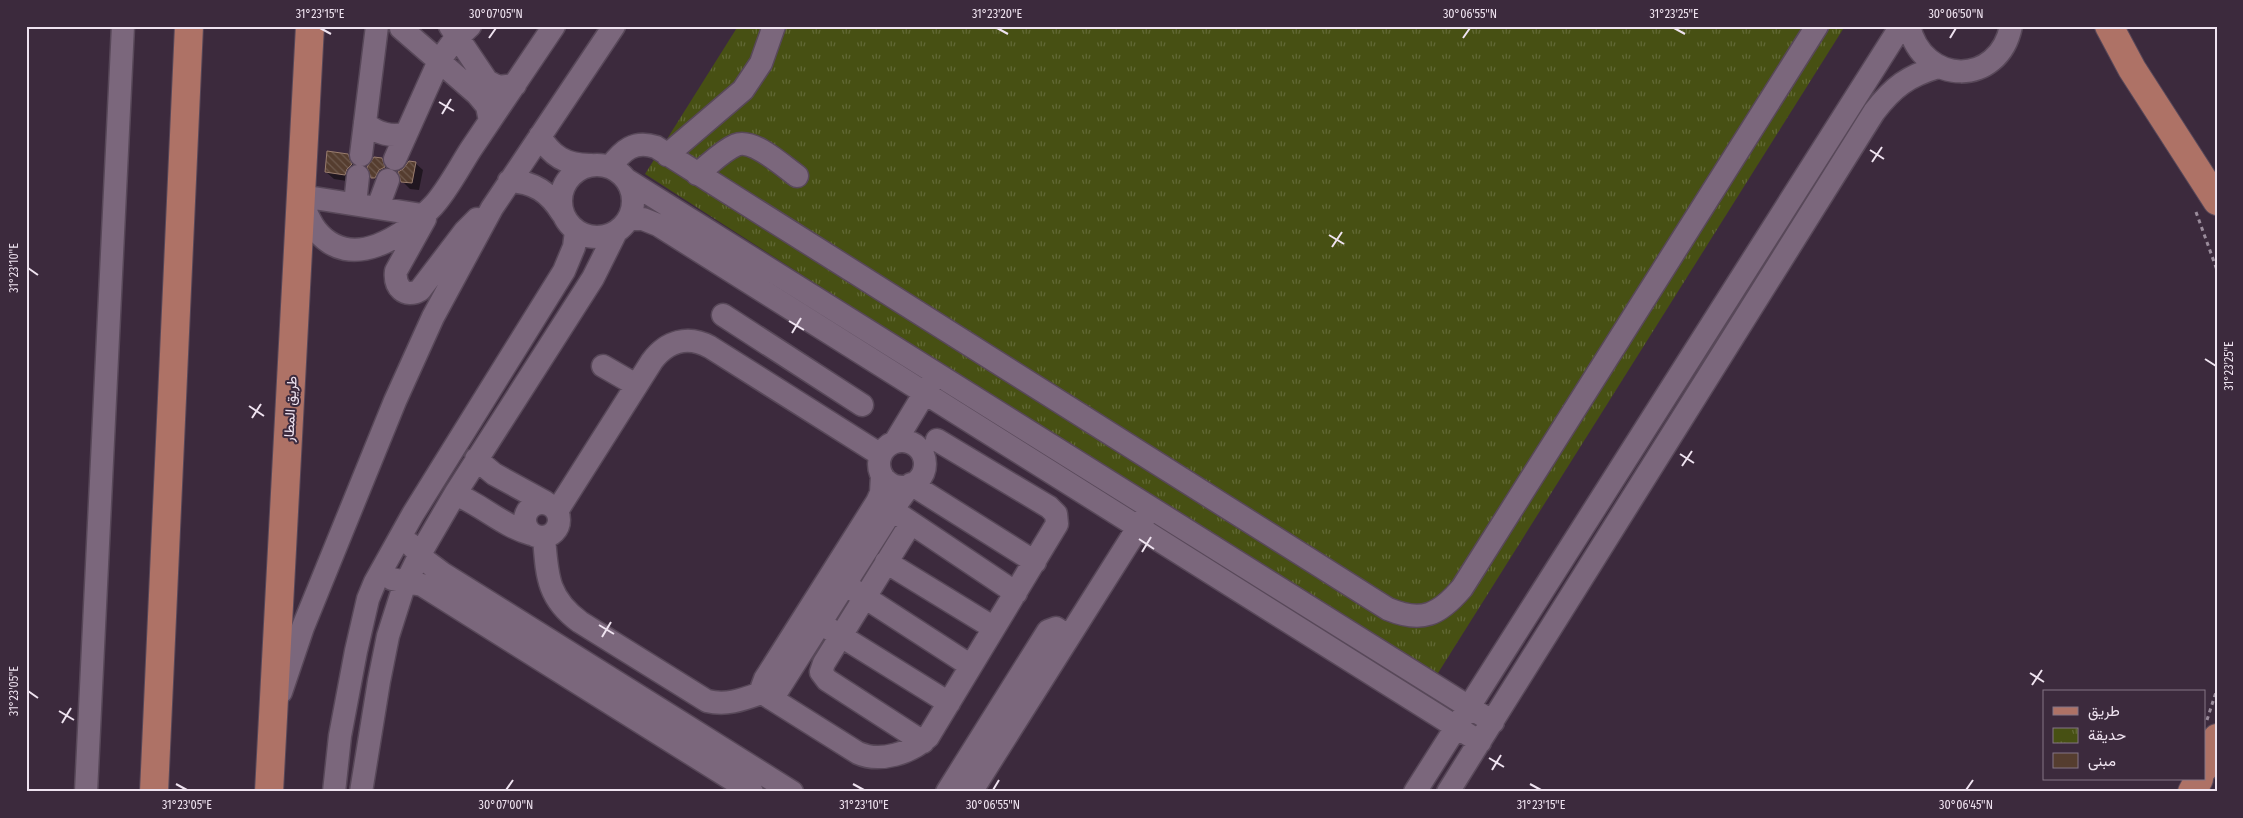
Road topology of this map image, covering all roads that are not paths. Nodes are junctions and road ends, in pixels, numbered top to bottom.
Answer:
1 (123, 26) edge
2 (190, 26) edge
3 (310, 26) edge
4 (378, 26) edge
5 (554, 26) edge
6 (614, 26) edge
7 (774, 26) edge
8 (1817, 26) edge
9 (1901, 26) edge
10 (1909, 26) edge
11 (2012, 26) edge
12 (2109, 26) edge
13 (405, 27) edge
14 (459, 30) edge
15 (439, 61) junction
16 (1938, 66) junction
17 (515, 84) junction
18 (490, 120) junction
19 (365, 122) junction
20 (407, 132) junction
21 (540, 136) junction
22 (667, 155) junction
23 (395, 159) dead end
24 (609, 171) junction
25 (698, 174) junction
26 (797, 176) dead end
27 (388, 180) dead end
28 (509, 181) junction
29 (301, 198) junction
30 (2217, 201) edge
31 (355, 204) junction
32 (378, 207) junction
33 (492, 208) junction
34 (428, 210) junction
35 (562, 212) junction
36 (623, 226) junction
37 (576, 231) junction
38 (723, 315) dead end
39 (755, 336) junction
40 (738, 364) junction
41 (603, 366) dead end
42 (931, 384) junction
43 (636, 385) junction
44 (839, 391) junction
45 (966, 393) junction
46 (862, 406) dead end
47 (955, 412) junction
48 (823, 418) junction
49 (937, 440) junction
50 (886, 457) junction
51 (476, 459) junction
52 (924, 461) junction
53 (911, 484) junction
54 (455, 494) junction
55 (551, 507) junction
56 (1150, 508) junction
57 (892, 510) junction
58 (910, 523) junction
59 (1138, 527) junction
60 (538, 535) junction
61 (397, 540) junction
62 (420, 554) junction
63 (886, 562) junction
64 (1035, 562) junction
65 (381, 568) junction
66 (407, 581) junction
67 (845, 585) junction
68 (1016, 593) junction
69 (864, 597) junction
70 (813, 619) junction
71 (994, 628) junction
72 (840, 636) junction
73 (1069, 637) junction
74 (971, 666) junction
75 (768, 695) junction
76 (949, 702) junction
77 (1468, 707) junction
78 (272, 722) junction
79 (1493, 722) junction
80 (1456, 727) junction
81 (2217, 738) edge
82 (923, 742) junction
83 (1480, 742) junction
84 (2206, 763) edge
85 (2198, 780) edge
86 (86, 792) edge
87 (154, 792) edge
88 (269, 792) edge
89 (334, 792) edge
90 (361, 792) edge
91 (752, 792) edge
92 (792, 792) edge
93 (947, 792) edge
94 (971, 792) edge
95 (1415, 792) edge
96 (1448, 792) edge
97 (2192, 792) edge

1 - 86 street
2 - 87 main road
3 - 29 main road, طريق المطار
4 - 19 street
5 - 17 street
6 - 21 street
7 - 22 street
8 - 25 street
9 - 77 street
10 - 16 street
11 - 16 street
12 - 30 main road
13 - 15 street
14 - 15 street
14 - 17 street
15 - 18 street
15 - 20 street
16 - 79 street
17 - 18 street
18 - 34 street
19 - 20 street
19 - 31 street
20 - 23 street
21 - 24 street
21 - 28 street
22 - 24 street
22 - 25 street
24 - 35 street
24 - 36 street
24 - 42 street
25 - 26 street
27 - 32 street
28 - 33 street
28 - 35 street
29 - 31 street
29 - 34 street
29 - 78 main road, طريق المطار
31 - 32 street
32 - 34 street
33 - 34 street
33 - 78 street
35 - 37 street
36 - 37 street
36 - 42 street
36 - 51 street
37 - 61 street
38 - 39 street
39 - 40 street
39 - 44 street
40 - 43 street
40 - 48 street
41 - 43 street
42 - 45 street
42 - 47 street
42 - 50 street
43 - 55 street
44 - 46 street
44 - 48 street
45 - 47 street
45 - 56 street
47 - 49 street
47 - 59 street
48 - 50 street
49 - 52 street
49 - 64 street
50 - 52 street
50 - 53 street
50 - 70 street
51 - 54 street
51 - 55 street
52 - 53 street
53 - 57 street
53 - 64 street
54 - 60 street
54 - 62 street
55 - 60 street
55 - 60 street
56 - 59 street
56 - 77 street
57 - 58 street
57 - 67 street
58 - 63 street
58 - 68 street
59 - 73 street
59 - 80 street
60 - 75 street
61 - 62 street
61 - 65 street
62 - 66 street
62 - 92 street
63 - 69 street
63 - 71 street
64 - 68 street
65 - 66 street
65 - 89 street
66 - 90 street
66 - 91 street
67 - 69 street
67 - 70 street
68 - 71 street
69 - 72 street
69 - 74 street
70 - 72 street
70 - 75 street
71 - 74 street
72 - 76 street
72 - 82 street
73 - 93 street
73 - 94 street
74 - 76 street
75 - 82 street
76 - 82 street
77 - 79 street
77 - 80 street
78 - 88 main road, طريق المطار
79 - 83 street
80 - 83 street
80 - 95 street
81 - 84 main road
83 - 96 street
85 - 97 main road

